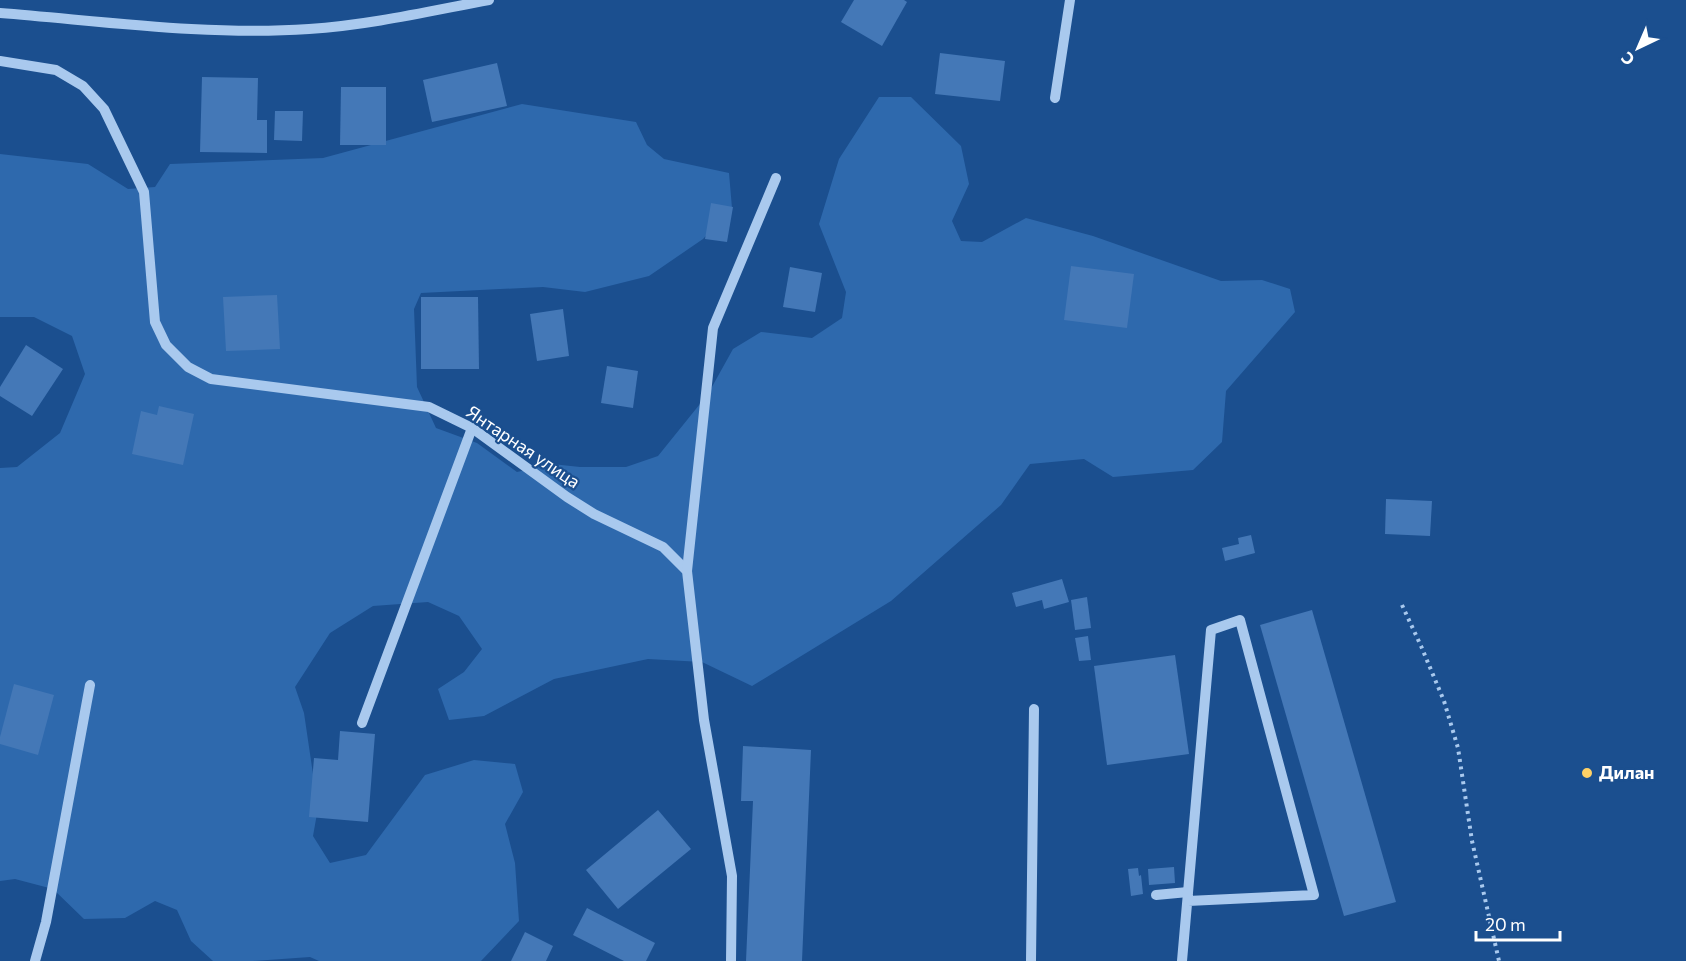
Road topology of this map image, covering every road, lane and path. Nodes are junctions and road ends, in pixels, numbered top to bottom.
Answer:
1 (489, 0) edge
2 (1070, 0) edge
3 (0, 13) edge
4 (0, 61) edge
5 (1055, 98) dead end
6 (776, 177) dead end
7 (472, 428) junction
8 (687, 571) junction
9 (1402, 605) dead end
10 (90, 686) dead end
11 (1034, 709) dead end
12 (362, 723) dead end
13 (1156, 895) dead end
14 (1188, 897) junction
15 (35, 961) edge
16 (731, 961) edge
17 (1031, 961) edge
18 (1182, 961) edge
19 (1499, 961) edge

1 - 3 street
2 - 5 street
4 - 7 street, Янтарная улица
6 - 8 street
7 - 8 street, Янтарная улица
7 - 12 street
8 - 16 street
9 - 19 path
10 - 15 street
11 - 17 street
13 - 14 street
14 - 14 street
14 - 18 street

